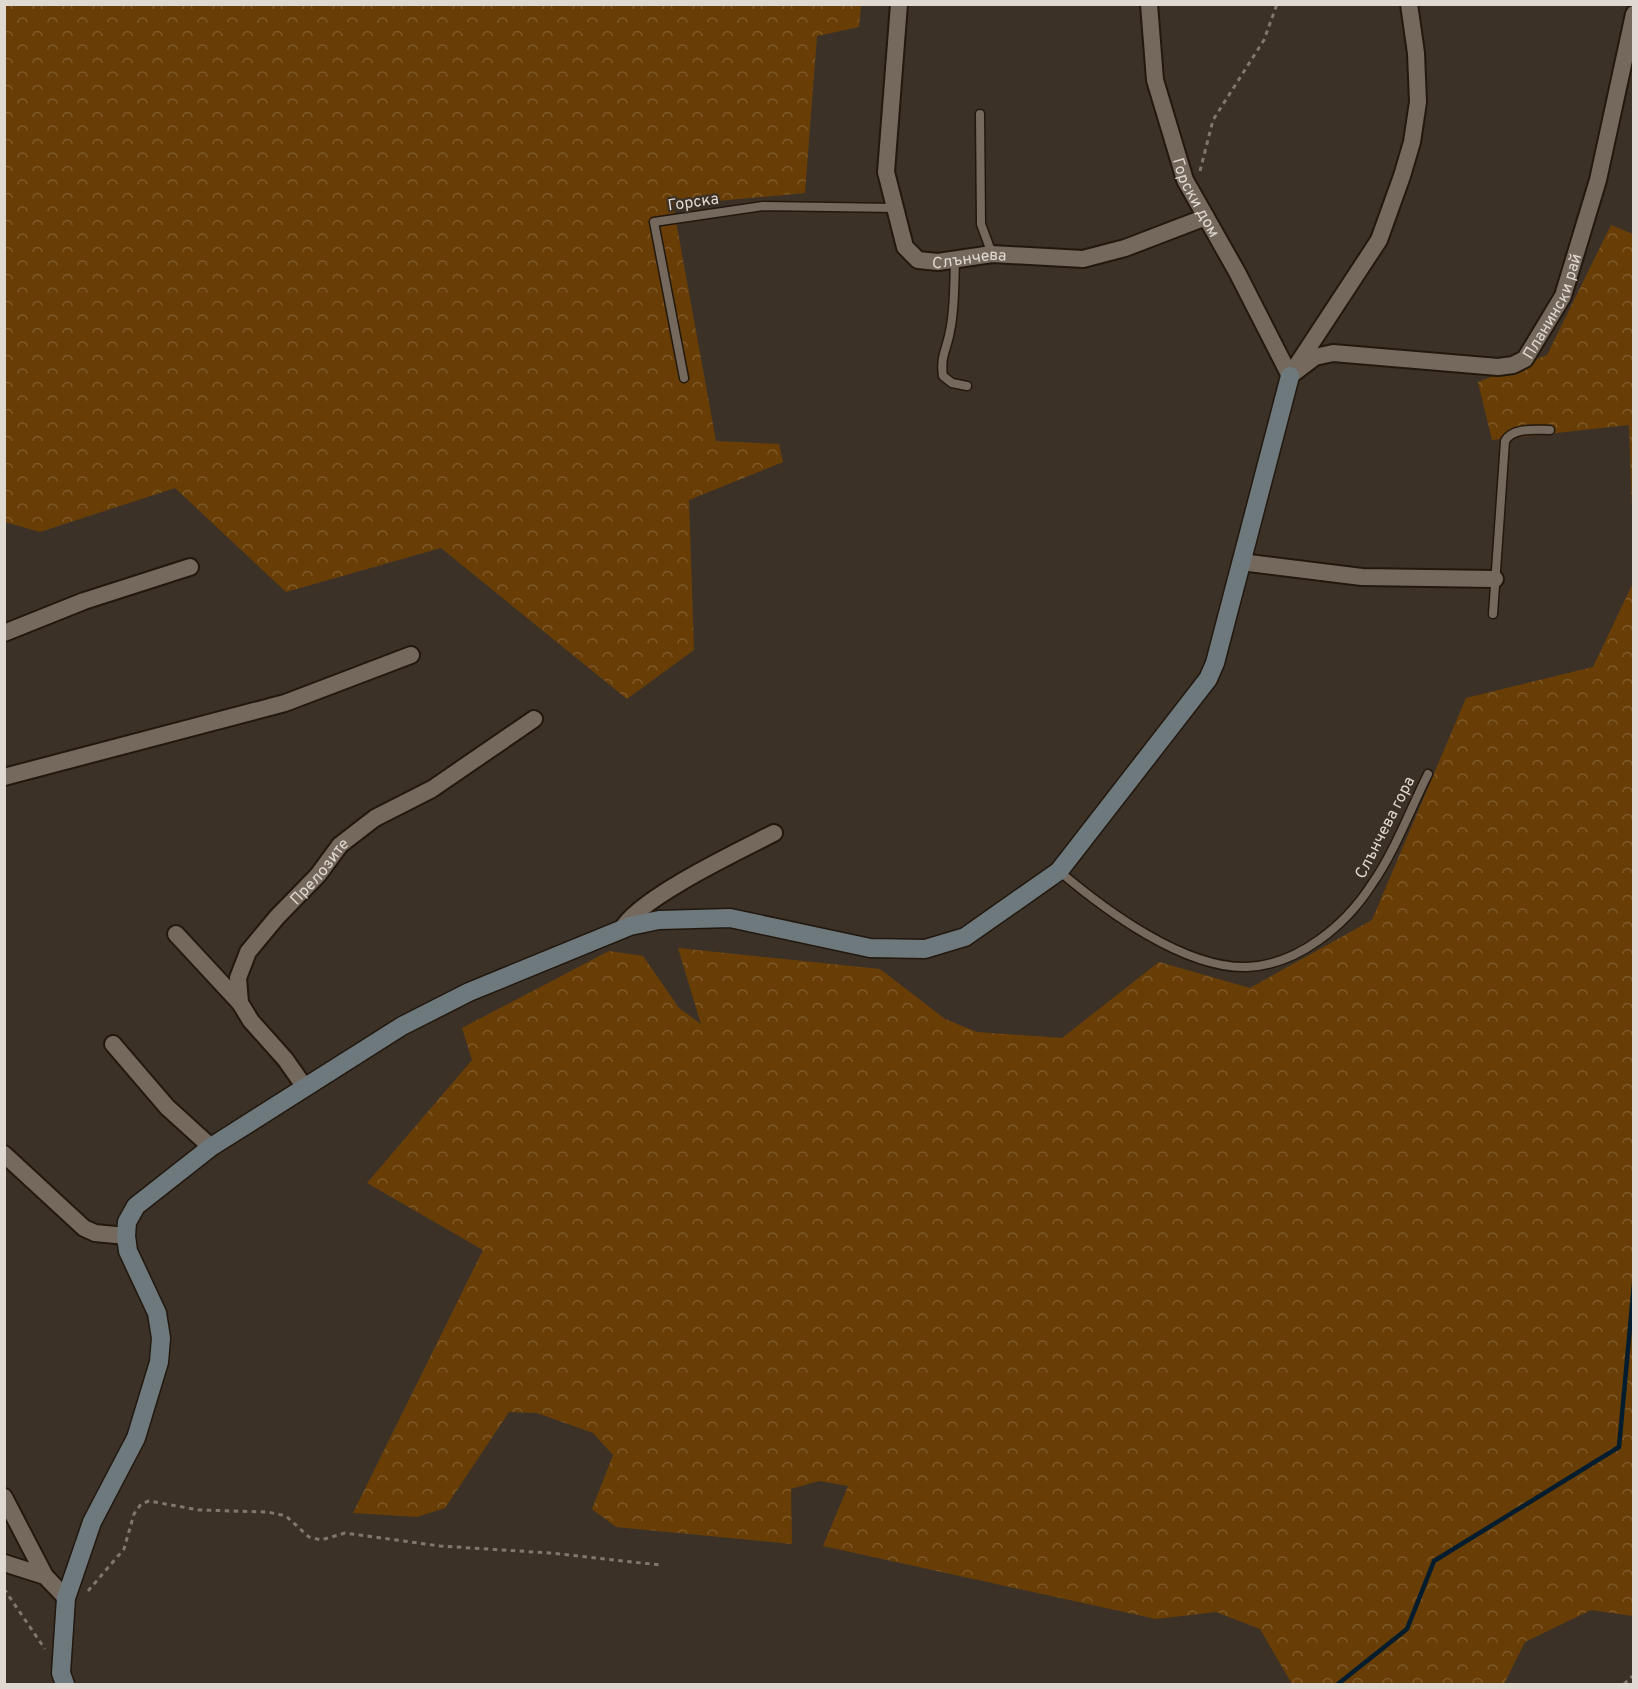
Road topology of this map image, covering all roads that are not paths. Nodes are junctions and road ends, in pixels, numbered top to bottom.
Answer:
1 (899, 4) edge
2 (1149, 4) edge
3 (1409, 4) edge
4 (1634, 14) edge
5 (980, 114) dead end
6 (895, 208) junction
7 (1206, 217) junction
8 (992, 254) junction
9 (955, 260) junction
10 (1290, 376) junction
11 (684, 378) dead end
12 (967, 386) dead end
13 (1550, 430) dead end
14 (1241, 562) junction
15 (190, 567) dead end
16 (1495, 579) junction
17 (1493, 614) dead end
18 (4, 633) edge
19 (411, 655) dead end
20 (534, 719) dead end
21 (1428, 774) dead end
22 (4, 777) edge
23 (774, 832) dead end
24 (1059, 871) junction
25 (622, 929) junction
26 (176, 934) dead end
27 (240, 1003) junction
28 (113, 1044) dead end
29 (304, 1086) junction
30 (211, 1147) junction
31 (4, 1154) edge
32 (126, 1236) junction
33 (4, 1497) edge
34 (4, 1563) edge
35 (45, 1576) junction
36 (66, 1598) junction
37 (63, 1679) edge

1 - 6 street, Слънчева
2 - 7 street, Горски дом
3 - 10 street
4 - 10 street, Планински рай
5 - 8 lane
6 - 9 street, Слънчева
6 - 11 lane, Горска
7 - 8 street, Слънчева
7 - 10 street, Горски дом
8 - 9 street, Слънчева
9 - 12 lane
10 - 14 street
13 - 16 lane
14 - 16 street
14 - 24 street
15 - 18 street
16 - 17 lane
19 - 22 street
20 - 27 street, Прелозите
21 - 24 lane, Слънчева гора
23 - 25 street
24 - 25 street
25 - 29 street
26 - 27 street
27 - 29 street
28 - 30 street
29 - 30 street
30 - 32 street
31 - 32 street
32 - 36 street
33 - 35 street
34 - 35 street
35 - 36 street
36 - 37 street

